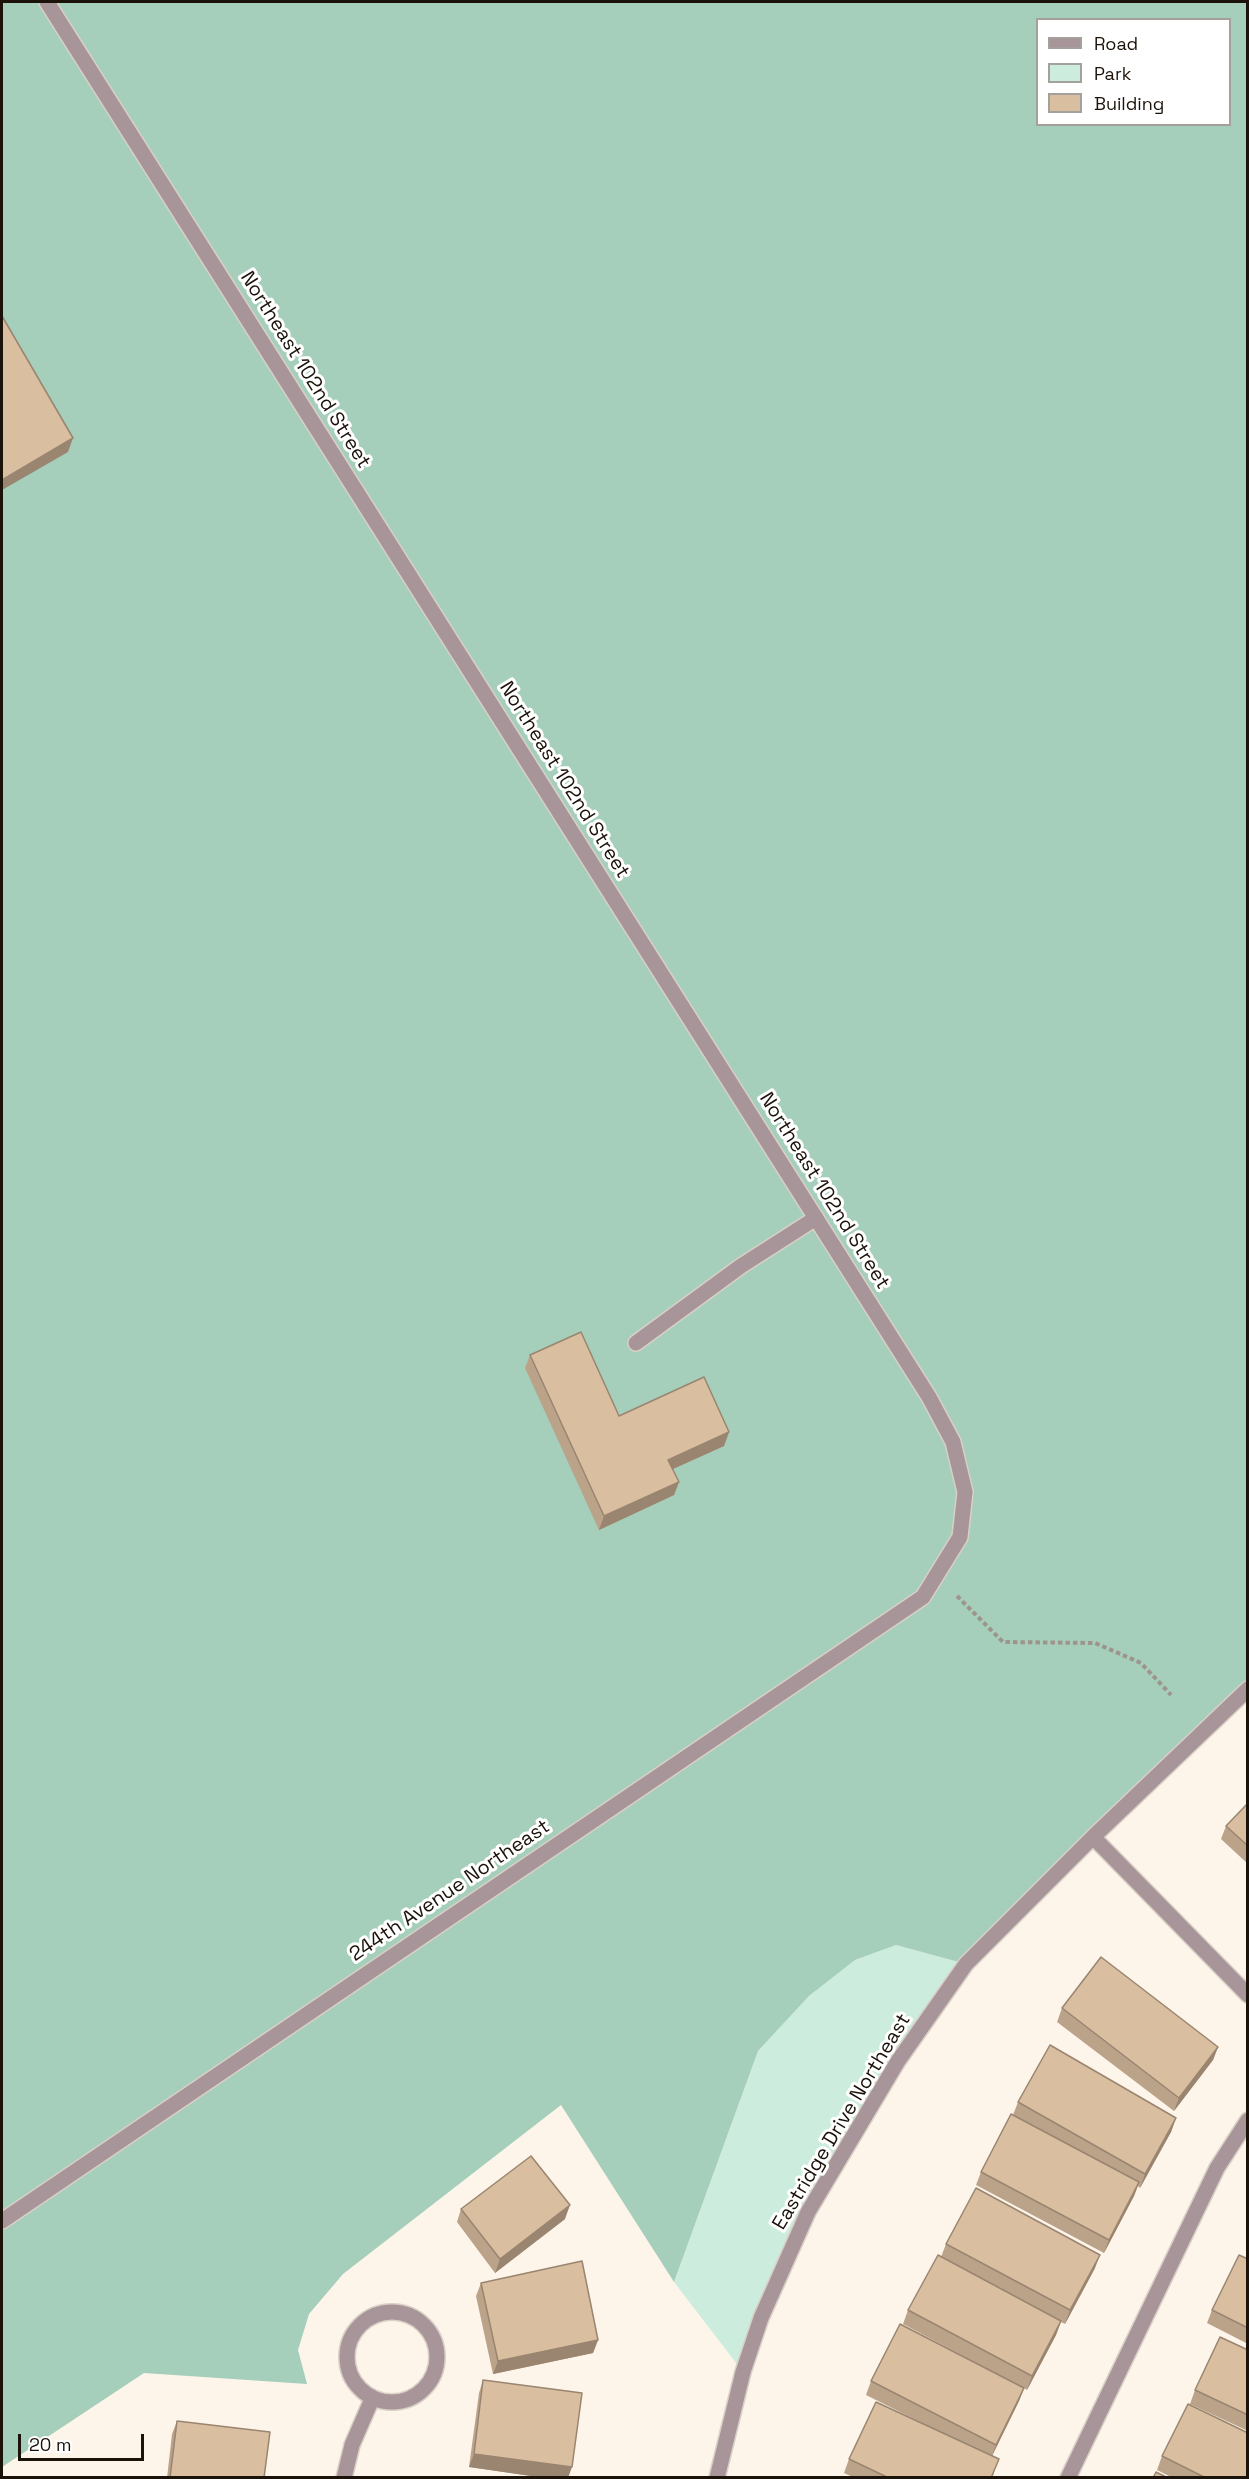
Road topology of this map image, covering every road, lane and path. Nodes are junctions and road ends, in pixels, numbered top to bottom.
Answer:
1 (47, 2) edge
2 (816, 1218) junction
3 (636, 1343) dead end
4 (936, 1575) junction
5 (923, 1598) joint
6 (1248, 1689) edge
7 (1171, 1695) dead end
8 (1092, 1837) junction
9 (1248, 1995) edge
10 (1248, 2120) edge
11 (2, 2221) edge
12 (372, 2399) junction
13 (344, 2478) edge
14 (717, 2478) edge
15 (1068, 2478) edge

1 - 2 street, Northeast 102nd Street
2 - 3 street
2 - 4 street, Northeast 102nd Street
4 - 5 street, Northeast 102nd Street
4 - 7 path
5 - 11 street, 244th Avenue Northeast
6 - 8 street, Eastridge Drive Northeast
8 - 9 street
8 - 14 street, Eastridge Drive Northeast
10 - 15 street
12 - 12 street
12 - 13 street

